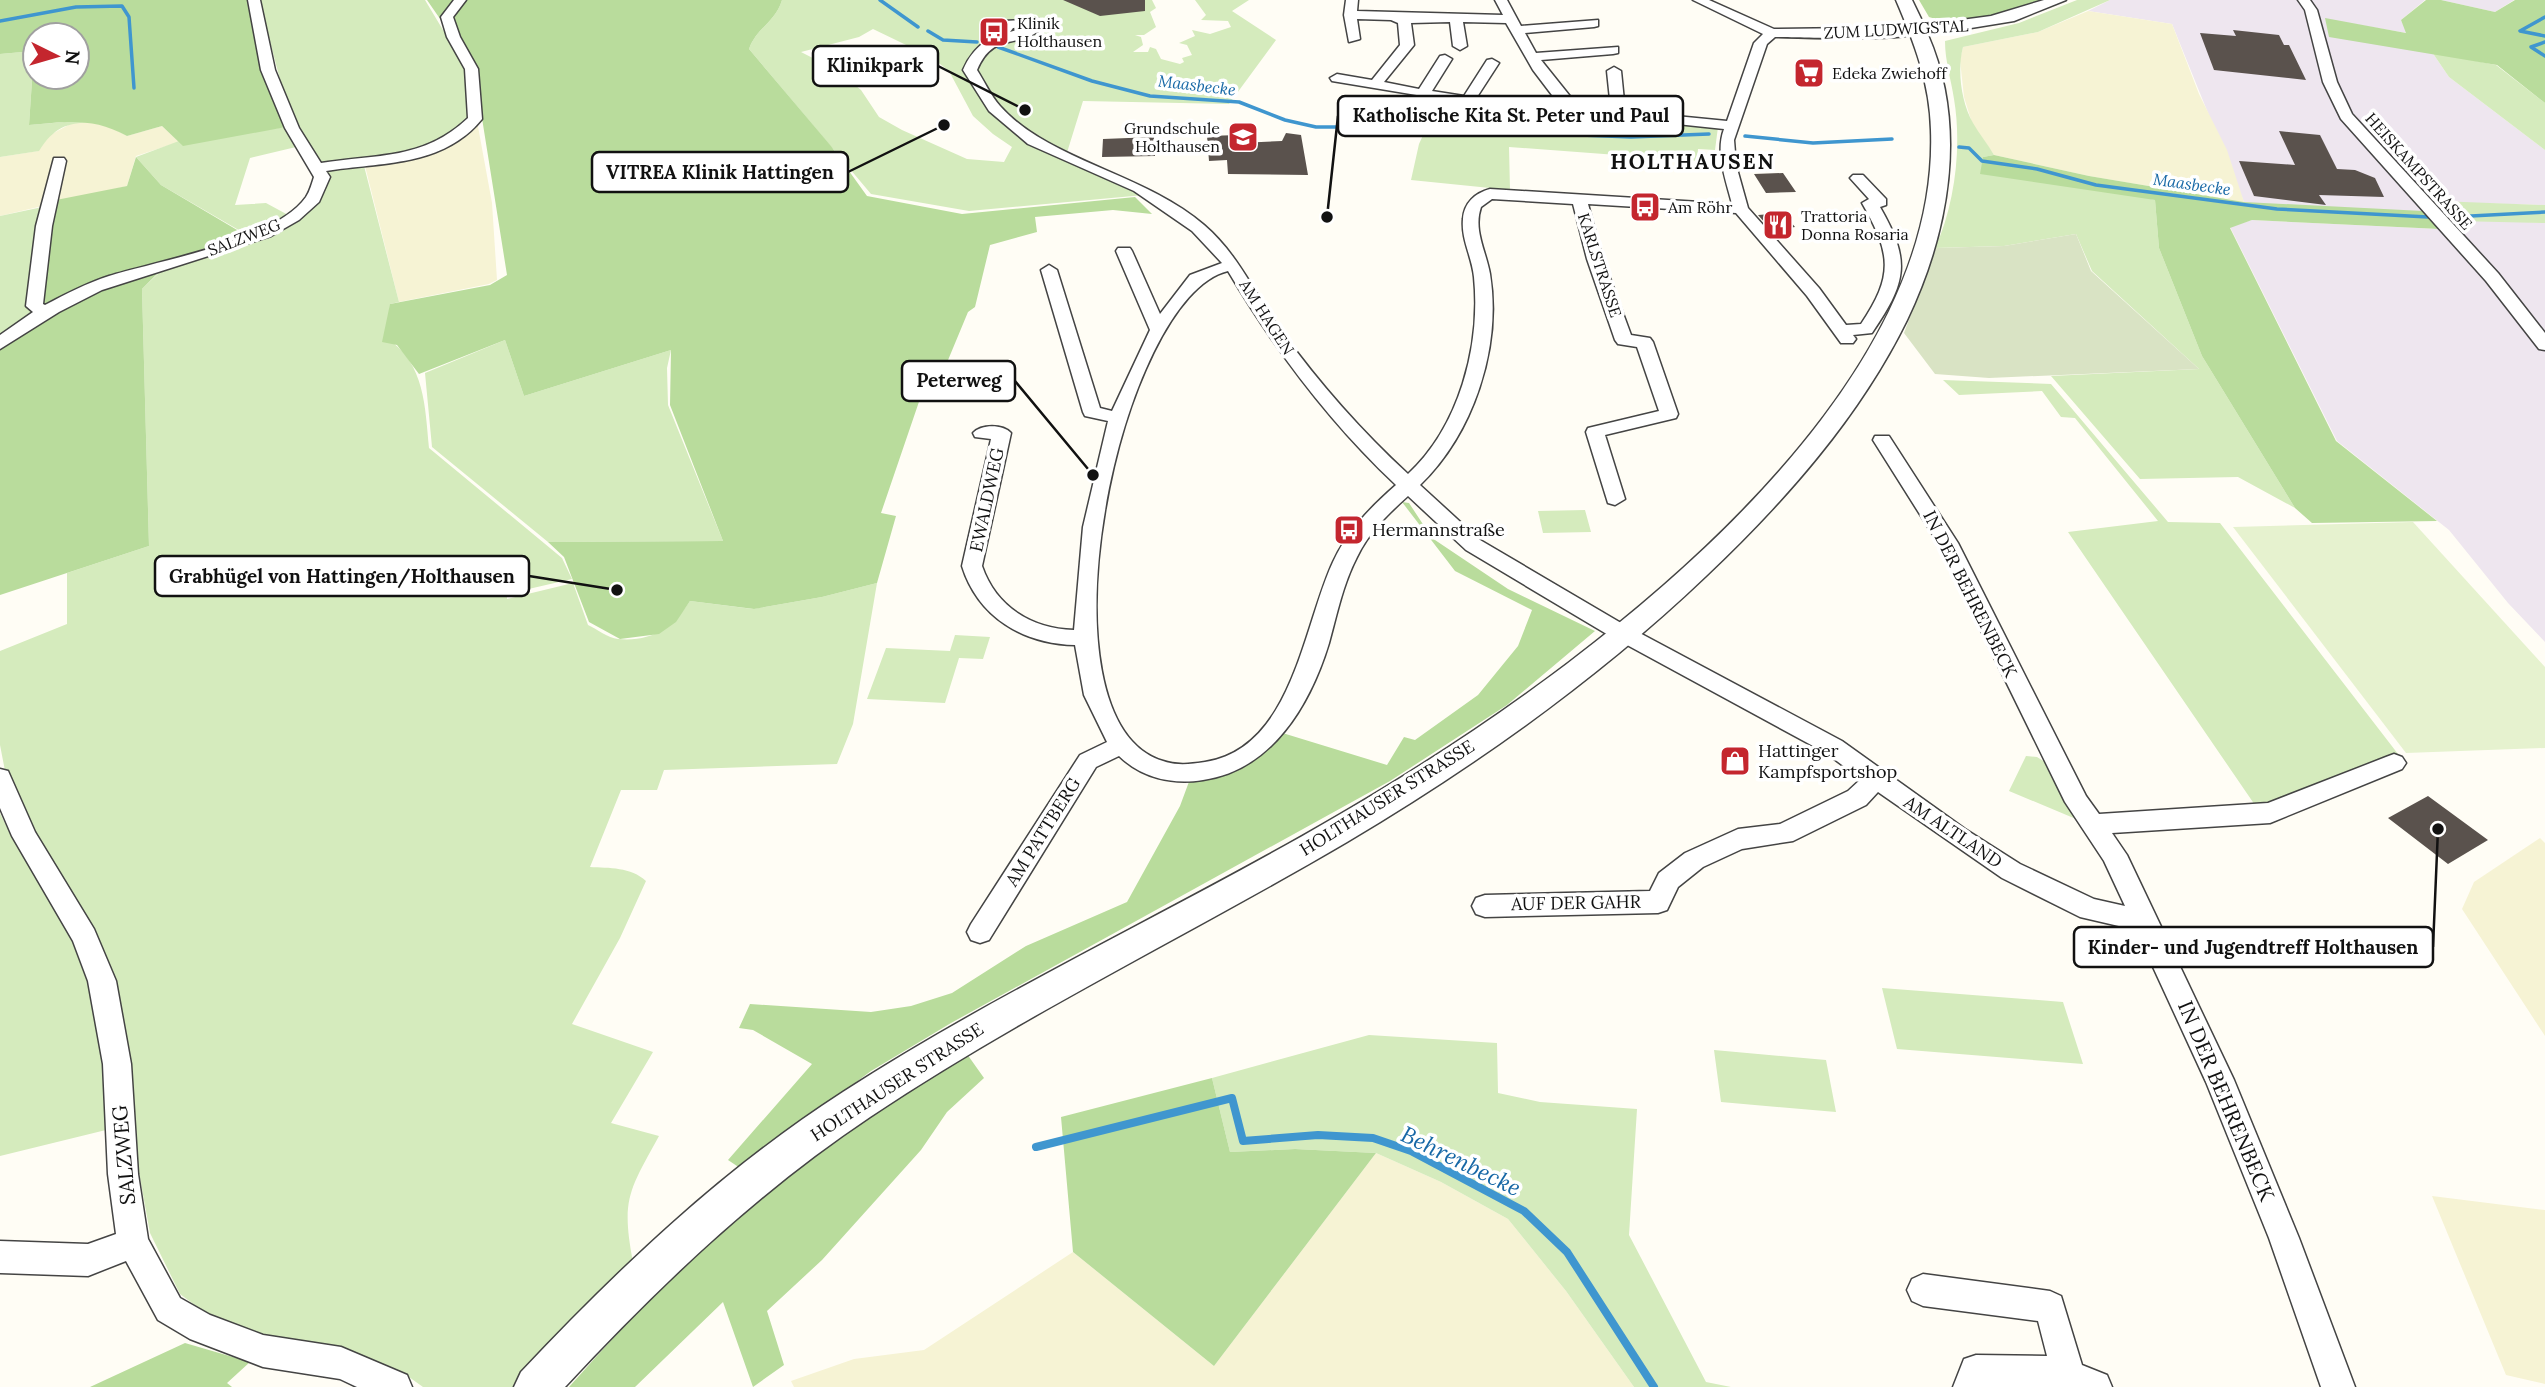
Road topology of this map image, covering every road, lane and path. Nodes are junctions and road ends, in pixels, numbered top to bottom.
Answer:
1 (254, 0) edge
2 (460, 0) edge
3 (1352, 0) edge
4 (1401, 0) edge
5 (1447, 0) edge
6 (1501, 0) edge
7 (1699, 0) edge
8 (1904, 0) edge
9 (2058, 0) edge
10 (2304, 0) edge
11 (1350, 15) junction
12 (1405, 17) junction
13 (1453, 18) junction
14 (1594, 23) dead end
15 (1514, 25) junction
16 (1921, 30) junction
17 (1772, 33) junction
18 (1001, 36) dead end
19 (1354, 39) dead end
20 (1460, 46) dead end
21 (1612, 50) dead end
22 (1533, 57) junction
23 (1445, 59) dead end
24 (1492, 63) dead end
25 (1614, 71) dead end
26 (1337, 78) dead end
27 (1376, 84) junction
28 (1424, 92) junction
29 (1469, 99) junction
30 (1566, 102) junction
31 (1618, 112) junction
32 (1732, 126) junction
33 (59, 162) dead end
34 (318, 168) junction
35 (1858, 177) dead end
36 (1579, 198) junction
37 (1741, 209) junction
38 (1124, 251) dead end
39 (1233, 265) junction
40 (1049, 270) dead end
41 (45, 312) junction
42 (1159, 330) junction
43 (0, 344) edge
44 (2545, 345) edge
45 (1119, 418) junction
46 (982, 433) dead end
47 (1882, 440) dead end
48 (1408, 484) junction
49 (1615, 499) dead end
50 (1626, 635) junction
51 (1085, 638) junction
52 (1119, 746) junction
53 (2394, 762) dead end
54 (0, 778) edge
55 (1877, 779) junction
56 (2094, 824) junction
57 (1485, 906) dead end
58 (2146, 921) junction
59 (980, 932) dead end
60 (133, 1242) junction
61 (0, 1257) edge
62 (1923, 1290) dead end
63 (2082, 1380) edge
64 (395, 1387) edge
65 (536, 1387) edge
66 (1970, 1387) edge
67 (2338, 1387) edge

1 - 34 street
2 - 34 street
3 - 11 street
4 - 12 street
5 - 13 street
6 - 15 street
7 - 17 street
8 - 16 street, HOLTHAUSER STRASSE
9 - 16 street, ZUM LUDWIGSTAL
10 - 44 street, HEISKAMPSTRASSE
11 - 12 street
11 - 19 street
12 - 13 street
12 - 27 street
13 - 15 street
13 - 20 street
14 - 15 street
15 - 22 street
16 - 17 street, ZUM LUDWIGSTAL
16 - 50 street, HOLTHAUSER STRASSE
17 - 32 street
18 - 39 street, AM HAGEN
21 - 22 street
22 - 30 street
23 - 28 street
24 - 29 street
25 - 31 street
26 - 27 street
27 - 28 street
28 - 29 street
29 - 30 street
30 - 31 street
31 - 32 street
32 - 37 street
33 - 41 street
34 - 41 street, SALZWEG
35 - 37 street
36 - 37 street
36 - 48 street
36 - 49 street, KARLSTRASSE
38 - 42 street
39 - 42 street
39 - 48 street, AM HAGEN
40 - 45 street
41 - 43 street, SALZWEG
42 - 45 street
45 - 51 street
46 - 51 street, EWALDWEG
47 - 56 street, IN DER BEHRENBECK
48 - 50 street, AM HAGEN
48 - 52 street
50 - 55 street, AM ALTLAND
50 - 65 street, HOLTHAUSER STRASSE
51 - 52 street
52 - 59 street, AM PATTBERG
53 - 56 street
54 - 60 street, SALZWEG
55 - 57 street, AUF DER GAHR
55 - 58 street, AM ALTLAND
56 - 58 street, IN DER BEHRENBECK
58 - 67 street, IN DER BEHRENBECK
60 - 61 street
60 - 64 street, SALZWEG
62 - 63 street
63 - 66 street

